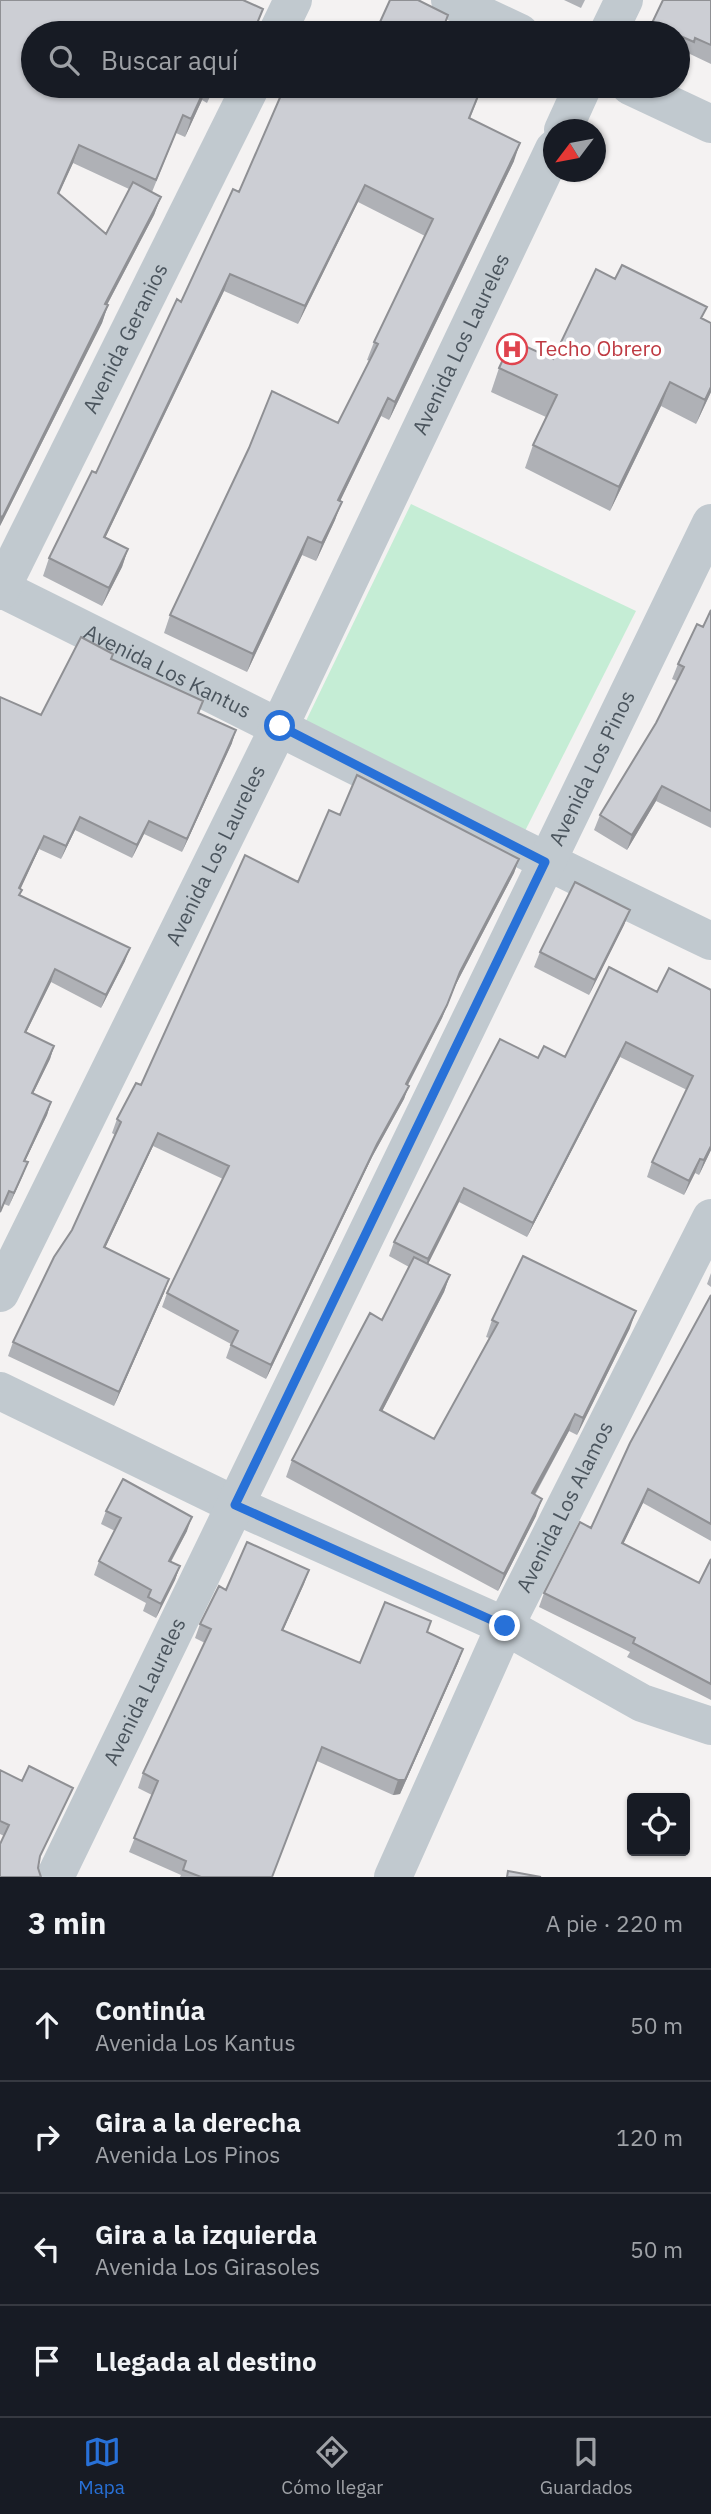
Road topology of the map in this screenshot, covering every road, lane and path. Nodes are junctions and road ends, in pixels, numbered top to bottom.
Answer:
1 (293, 0) edge
2 (450, 0) edge
3 (624, 0) edge
4 (283, 21) edge
5 (495, 21) edge
6 (614, 21) edge
7 (245, 98) edge
8 (578, 98) edge
9 (656, 98) edge
10 (568, 119) edge
11 (711, 124) edge
12 (543, 172) edge
13 (711, 523) edge
14 (0, 589) edge
15 (280, 726) junction
16 (545, 862) junction
17 (711, 941) edge
18 (711, 1218) edge
19 (0, 1293) edge
20 (0, 1391) edge
21 (235, 1505) junction
22 (505, 1626) junction
23 (711, 1726) edge
24 (55, 1877) edge
25 (393, 1877) edge

1 - 4 street
2 - 5 street
3 - 6 street
7 - 14 street, Avenida Geranios
8 - 10 street
9 - 11 street
12 - 15 street, Avenida Los Laureles
13 - 16 street, Avenida Los Pinos
14 - 15 street, Avenida Los Kantus
15 - 16 street, Avenida Los Kantus
15 - 19 street, Avenida Los Laureles
16 - 17 street, Avenida Los Kantus
16 - 21 street, Avenida Los Pinos
18 - 22 street, Avenida Los Alamos
20 - 21 street
21 - 22 street
21 - 24 street, Avenida Laureles
22 - 23 street
22 - 25 street, Avenida Los Alamos

